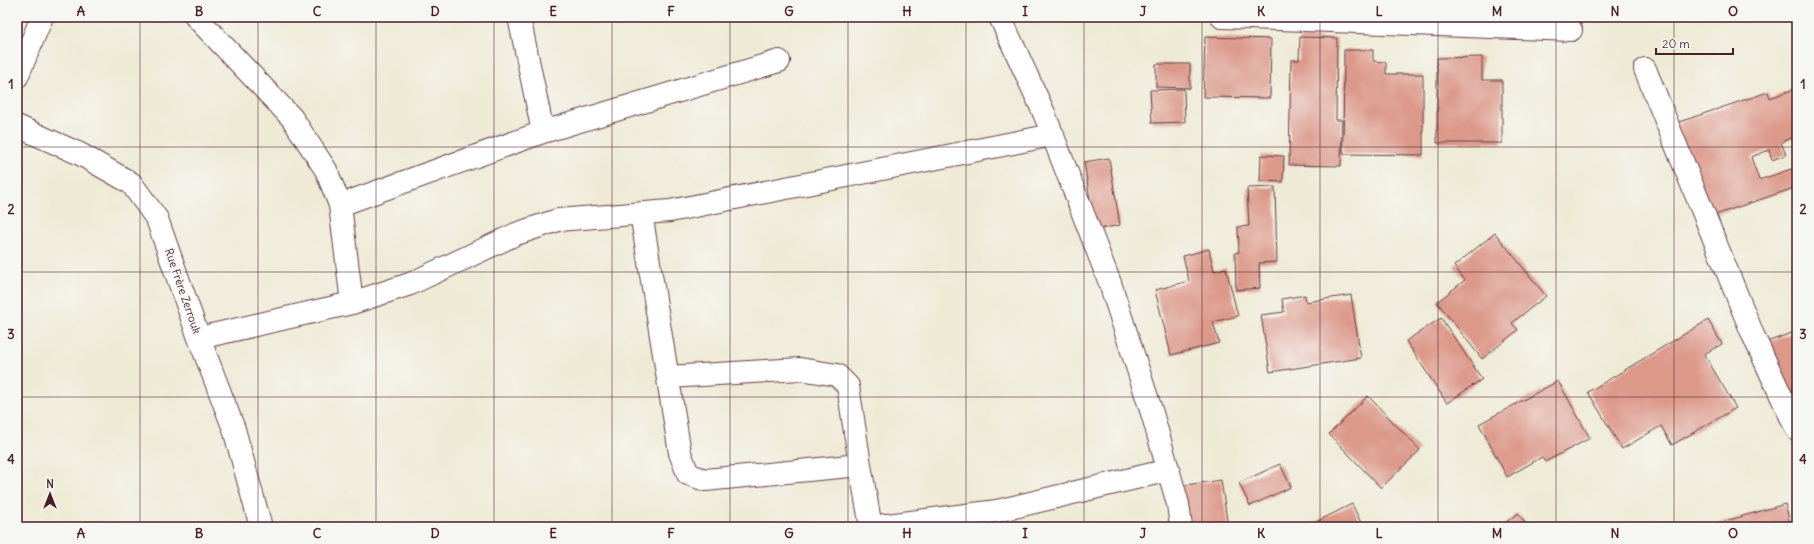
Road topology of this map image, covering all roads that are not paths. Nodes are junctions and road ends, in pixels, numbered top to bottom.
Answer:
1 (42, 17) edge
2 (196, 17) edge
3 (519, 17) edge
4 (1000, 17) edge
5 (1222, 17) edge
6 (1571, 30) dead end
7 (779, 62) dead end
8 (1645, 69) dead end
9 (17, 77) edge
10 (17, 126) edge
11 (543, 132) junction
12 (1053, 135) junction
13 (340, 205) junction
14 (641, 213) junction
15 (352, 303) junction
16 (199, 338) junction
17 (668, 378) junction
18 (1797, 430) edge
19 (860, 464) junction
20 (1168, 470) junction
21 (1000, 519) edge
22 (261, 527) edge
23 (870, 527) edge
24 (1181, 527) edge

1 - 9 street
2 - 13 street
3 - 11 street
4 - 12 street
5 - 6 street
7 - 11 street
8 - 18 street
10 - 16 street, Rue Frère Zerrouk
11 - 13 street
12 - 14 street
12 - 20 street
13 - 15 street
14 - 15 street
14 - 17 street
15 - 16 street
16 - 22 street, Rue Frère Zerrouk
17 - 19 street
17 - 19 street
19 - 23 street
20 - 21 street
20 - 24 street
21 - 23 street

